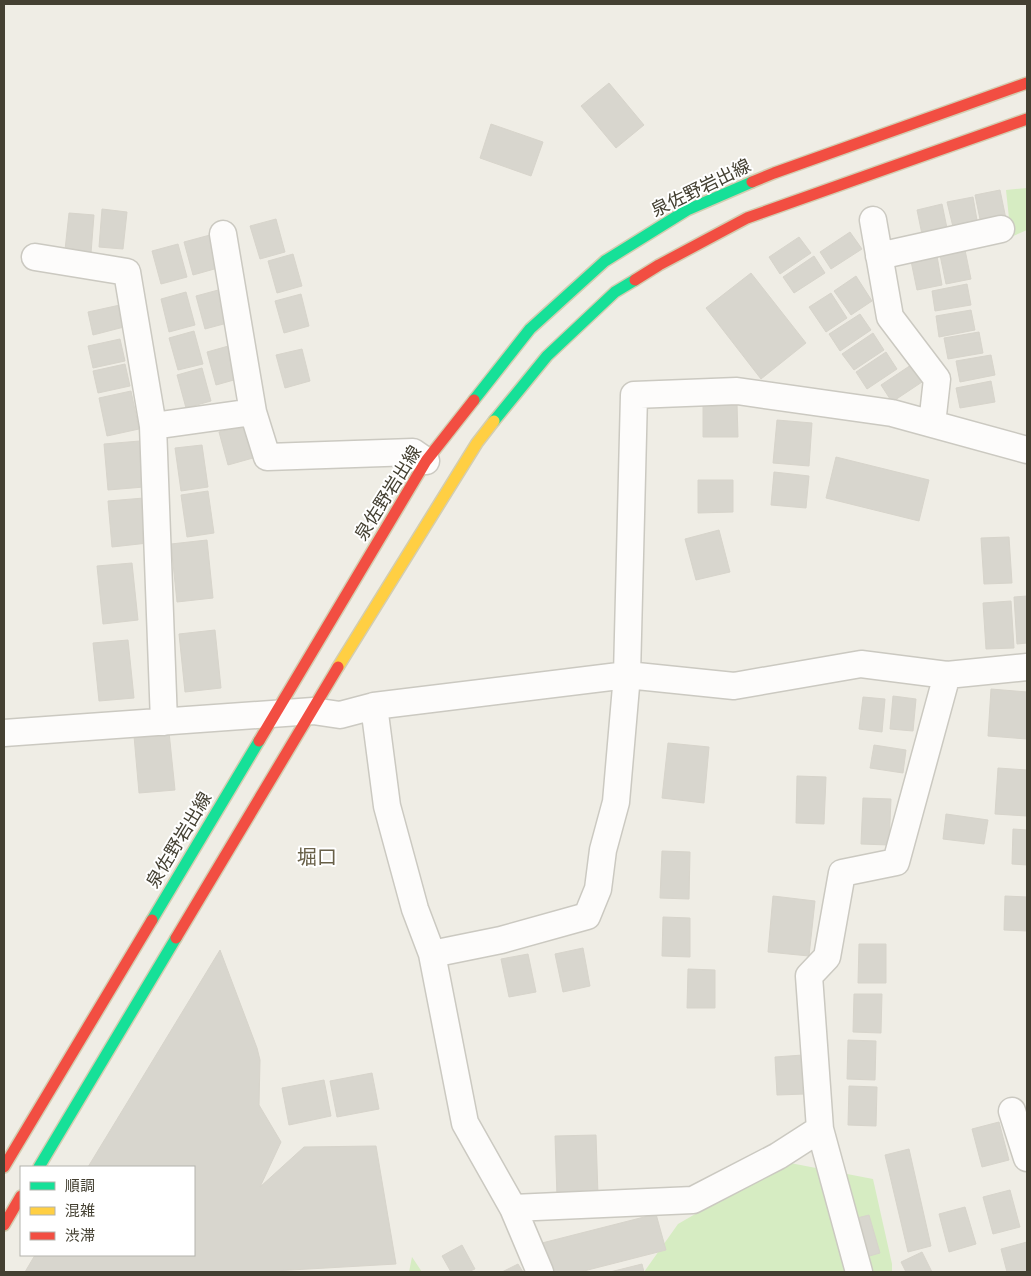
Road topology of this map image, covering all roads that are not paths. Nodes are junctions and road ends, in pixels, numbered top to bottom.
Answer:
1 (1027, 84) edge
2 (1027, 119) edge
3 (873, 220) dead end
4 (1001, 229) dead end
5 (222, 234) dead end
6 (879, 256) junction
7 (35, 257) dead end
8 (253, 412) junction
9 (932, 424) junction
10 (153, 426) junction
11 (1027, 450) edge
12 (426, 461) junction
13 (1027, 667) edge
14 (627, 675) junction
15 (947, 675) junction
16 (374, 706) junction
17 (313, 712) junction
18 (275, 714) junction
19 (164, 722) junction
20 (4, 734) edge
21 (432, 954) junction
22 (1012, 1111) dead end
23 (820, 1130) junction
24 (1027, 1158) edge
25 (40, 1166) edge
26 (4, 1167) edge
27 (20, 1198) edge
28 (513, 1208) junction
29 (4, 1225) edge
30 (540, 1272) edge
31 (859, 1272) edge

1 - 12 main road, 泉佐野岩出線
2 - 17 main road
3 - 6 street
4 - 6 street
5 - 8 street
6 - 9 street
7 - 10 street
8 - 10 street
8 - 12 street
9 - 11 street
9 - 14 street
10 - 19 street
12 - 18 main road, 泉佐野岩出線
13 - 15 street
14 - 15 street
14 - 16 street
14 - 21 street
15 - 23 street
16 - 17 street
16 - 21 street
17 - 18 street
17 - 25 main road
18 - 19 street
18 - 26 main road, 泉佐野岩出線
19 - 20 street
21 - 28 street
22 - 24 street
23 - 28 street
23 - 31 street
27 - 29 main road
28 - 30 street

